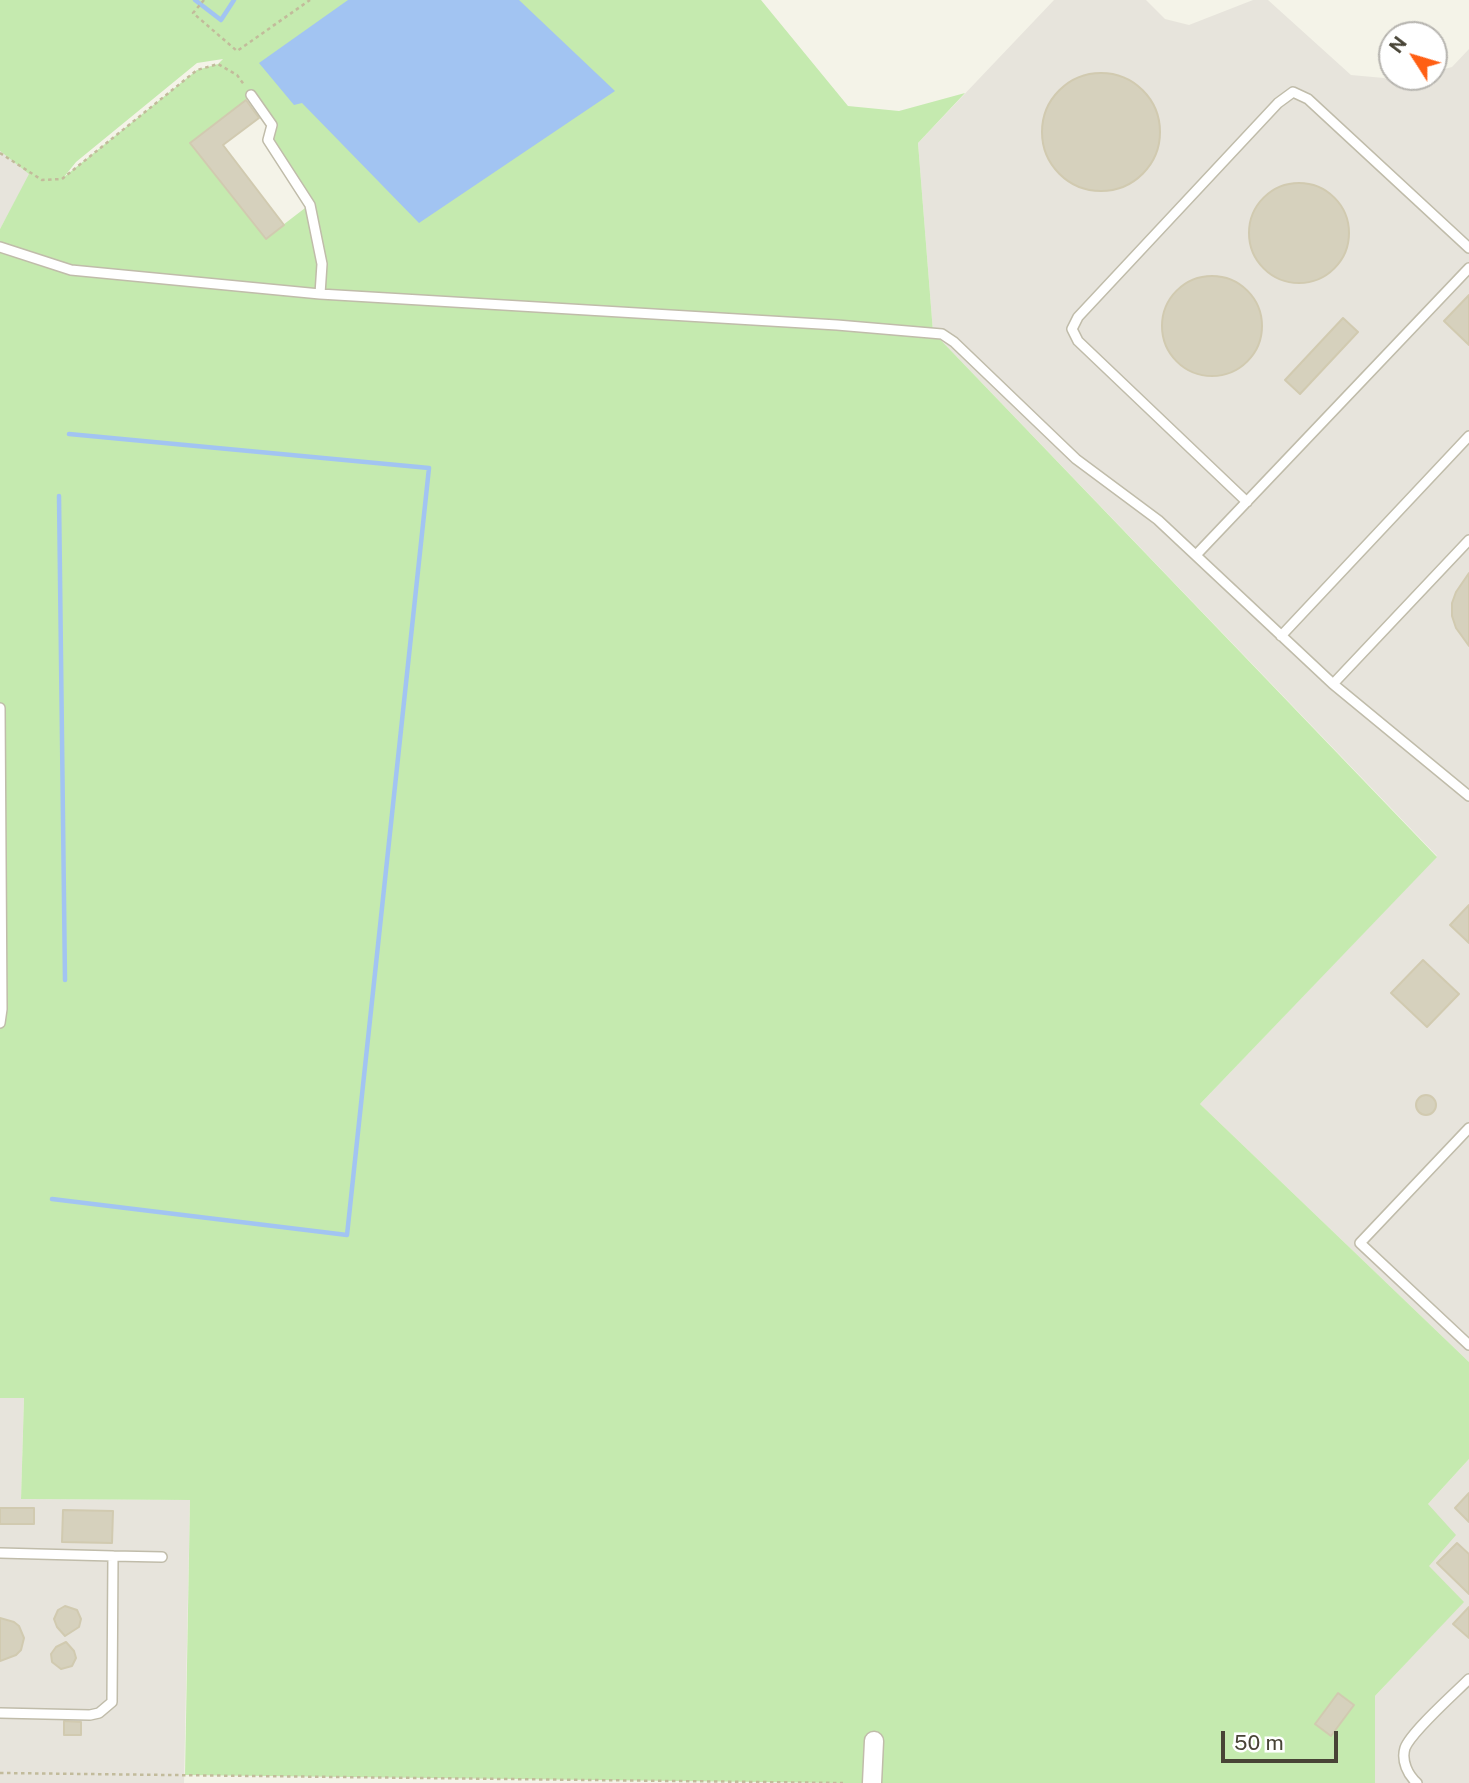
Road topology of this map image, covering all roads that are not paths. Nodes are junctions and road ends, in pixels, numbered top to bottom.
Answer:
1 (251, 95) road end
2 (0, 247) edge
3 (1469, 248) edge
4 (1469, 268) edge
5 (320, 294) junction
6 (1469, 436) edge
7 (1247, 502) junction
8 (1469, 540) edge
9 (1196, 555) junction
10 (1281, 636) junction
11 (1333, 684) junction
12 (0, 708) edge
13 (1469, 796) edge
14 (0, 1023) edge
15 (1469, 1128) edge
16 (1469, 1345) edge
17 (0, 1553) edge
18 (113, 1556) junction
19 (162, 1557) dead end
20 (1469, 1679) edge
21 (0, 1713) edge
22 (874, 1741) dead end
23 (872, 1783) edge
24 (1417, 1783) edge

1 - 5 lane
2 - 5 lane
3 - 7 lane
4 - 7 lane
5 - 9 lane
6 - 10 lane
7 - 9 lane
8 - 11 lane
9 - 10 lane
10 - 11 lane
11 - 13 lane
12 - 14 lane
15 - 16 lane
17 - 18 lane
18 - 19 lane
18 - 21 lane
20 - 24 lane
22 - 23 street

